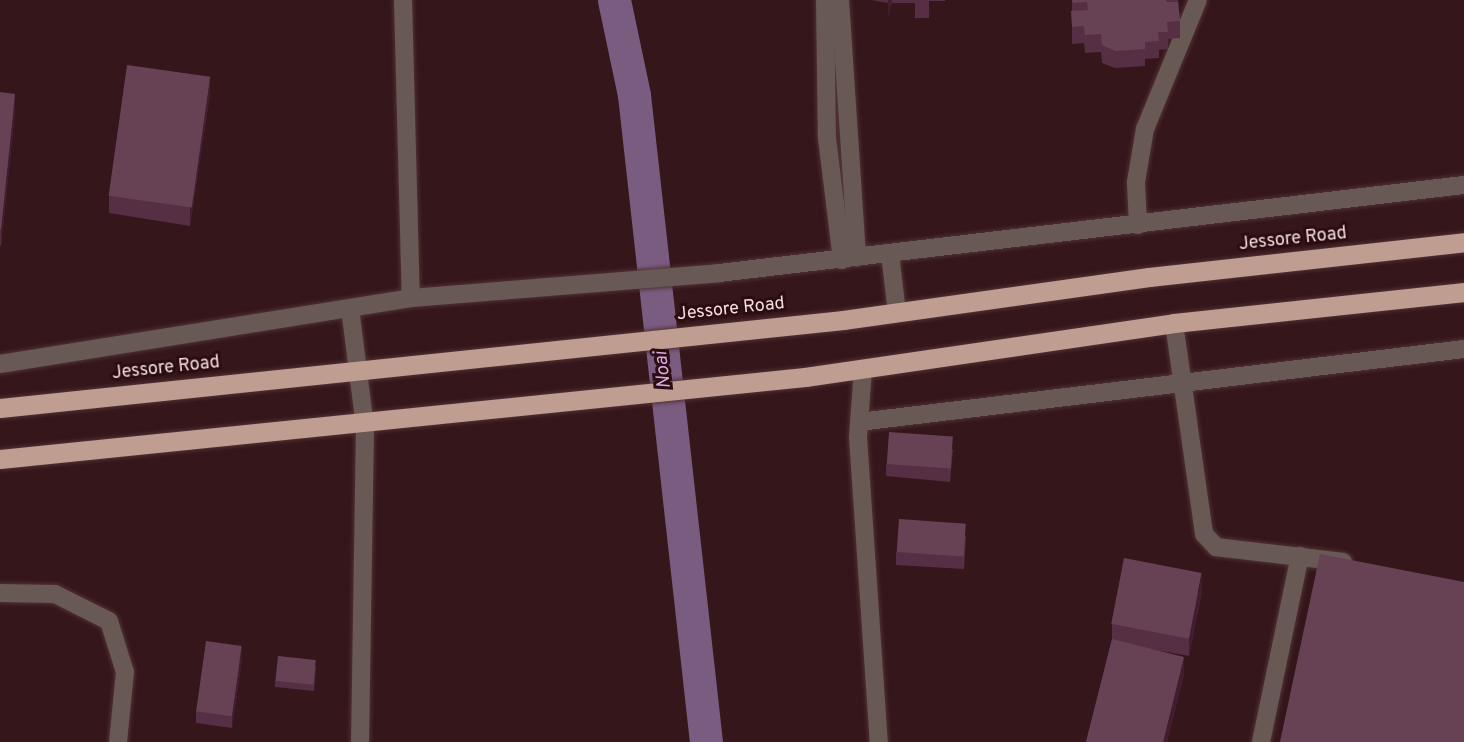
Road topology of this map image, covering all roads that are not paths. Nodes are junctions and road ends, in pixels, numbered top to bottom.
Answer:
1 (403, 0) edge
2 (825, 0) edge
3 (840, 0) edge
4 (1198, 0) edge
5 (1464, 185) edge
6 (1138, 225) junction
7 (1464, 242) edge
8 (890, 254) junction
9 (850, 258) junction
10 (1464, 292) edge
11 (411, 298) junction
12 (350, 309) junction
13 (897, 313) junction
14 (1174, 323) junction
15 (1464, 349) edge
16 (0, 364) edge
17 (355, 369) junction
18 (863, 369) junction
19 (1183, 384) junction
20 (0, 408) edge
21 (859, 422) junction
22 (365, 426) junction
23 (0, 459) edge
24 (1300, 556) junction
25 (1368, 567) edge
26 (0, 593) edge
27 (118, 742) edge
28 (360, 742) edge
29 (880, 742) edge
30 (1261, 742) edge

1 - 11 street
2 - 9 street
3 - 9 street
4 - 6 street
5 - 6 street
6 - 8 street
7 - 13 highway, Jessore Road
8 - 9 street
8 - 13 street
9 - 11 street
10 - 14 highway
11 - 12 street
12 - 16 street
12 - 17 street
13 - 17 highway, Jessore Road
14 - 18 highway
14 - 19 street
15 - 19 street
17 - 20 highway, Jessore Road
17 - 22 street
18 - 21 street
18 - 22 highway
19 - 21 street
19 - 24 street
21 - 29 street
22 - 23 highway
22 - 28 street
24 - 25 street
24 - 30 street
26 - 27 street

